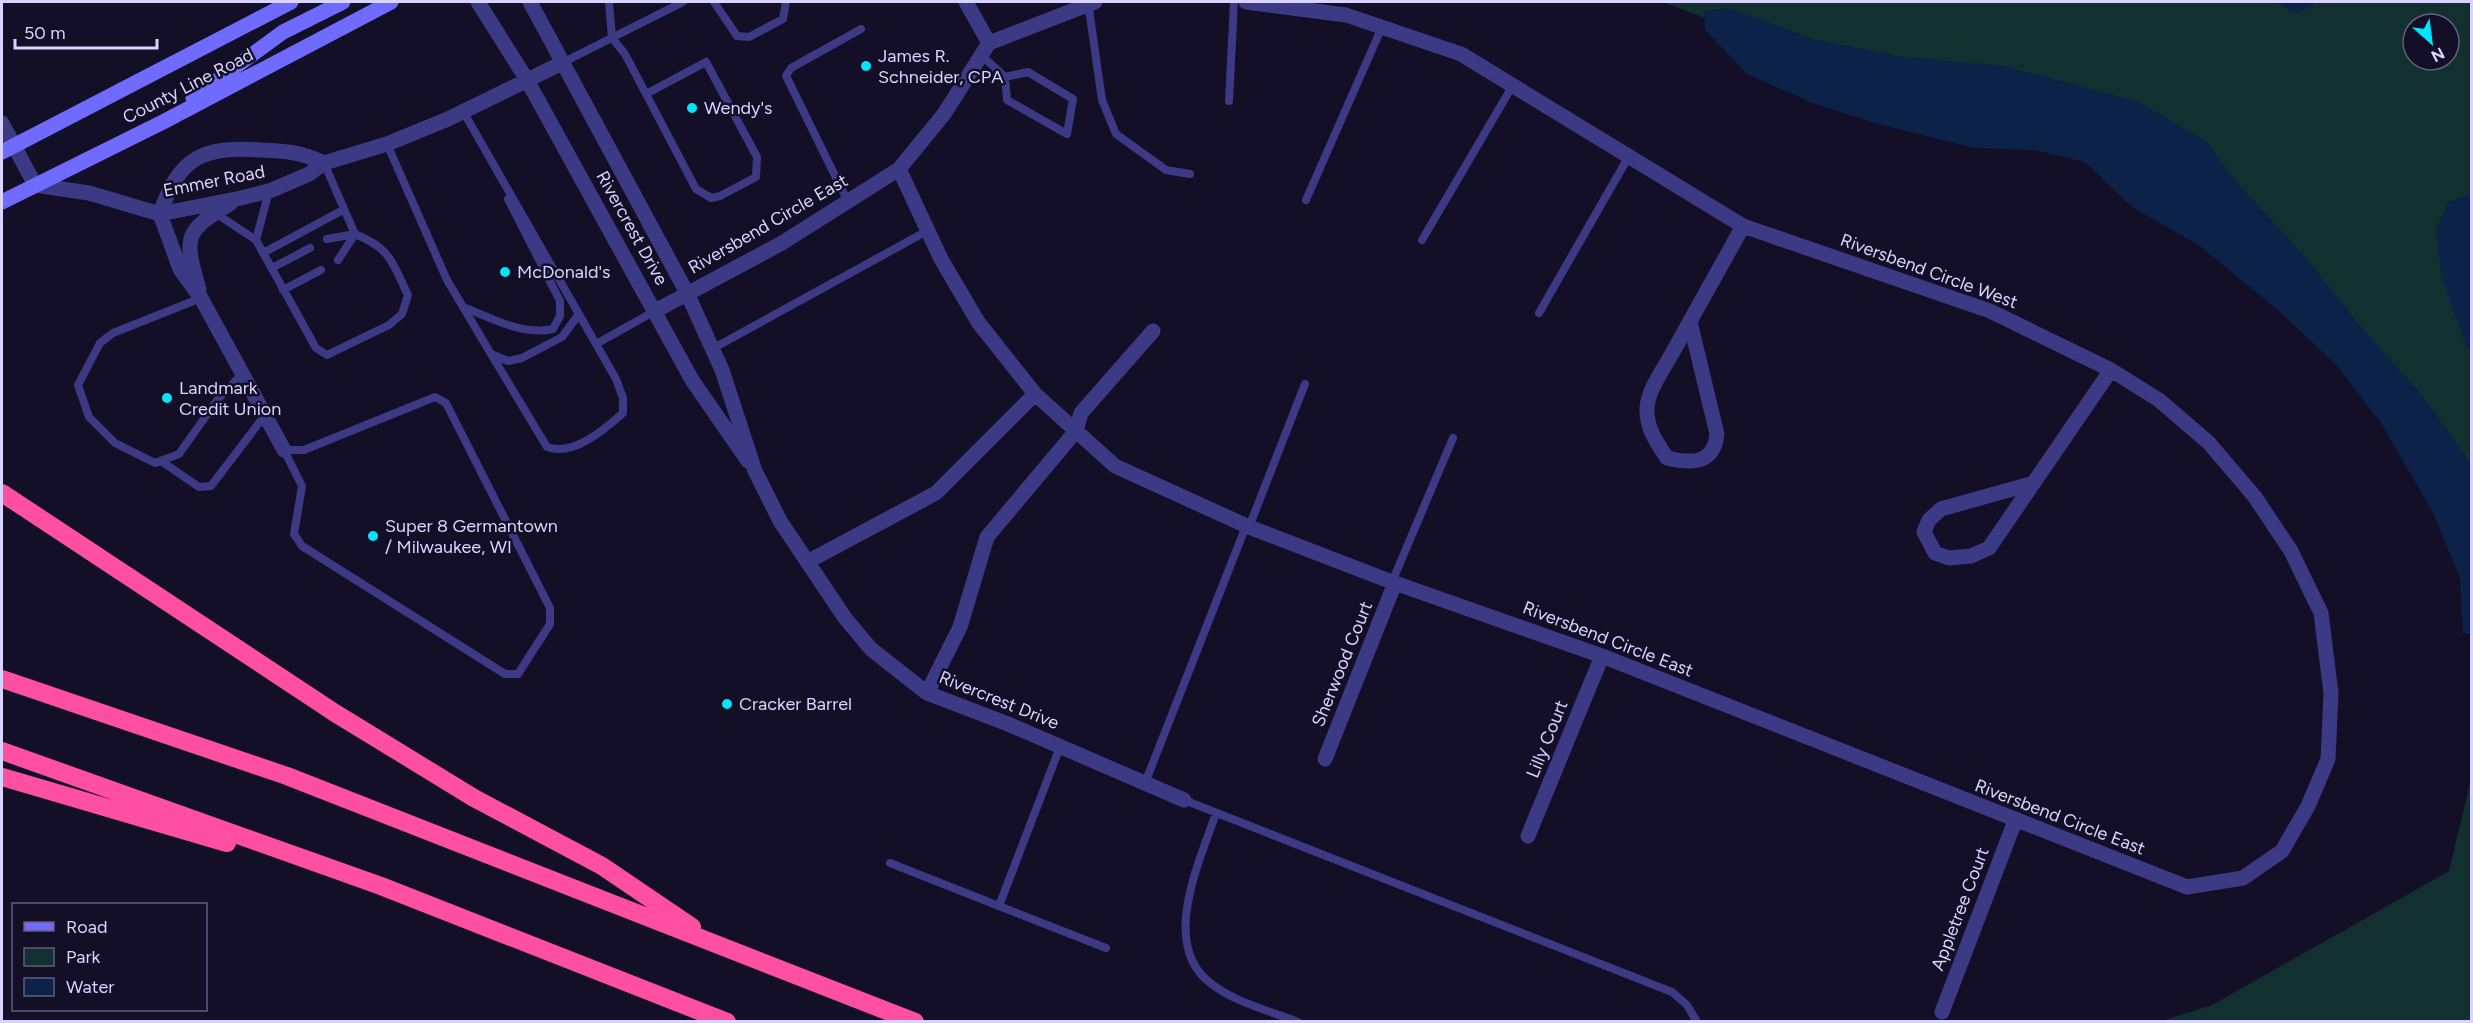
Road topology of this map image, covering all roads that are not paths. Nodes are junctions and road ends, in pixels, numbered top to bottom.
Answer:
1 (291, 2) edge
2 (343, 2) edge
3 (391, 2) edge
4 (478, 2) edge
5 (530, 2) edge
6 (609, 2) edge
7 (684, 2) edge
8 (714, 2) edge
9 (786, 2) edge
10 (966, 2) edge
11 (1088, 2) edge
12 (1095, 2) edge
13 (1234, 2) edge
14 (1246, 2) edge
15 (1382, 27) junction
16 (861, 29) dead end
17 (612, 38) junction
18 (986, 50) junction
19 (562, 63) junction
20 (1005, 77) junction
21 (527, 80) junction
22 (1513, 85) junction
23 (646, 94) junction
24 (1229, 101) dead end
25 (463, 111) junction
26 (163, 122) junction
27 (2, 123) edge
28 (387, 144) junction
29 (5, 145) edge
30 (1629, 156) junction
31 (324, 163) junction
32 (900, 169) junction
33 (1190, 174) dead end
34 (501, 178) junction
35 (35, 185) junction
36 (269, 191) junction
37 (241, 198) junction
38 (1306, 200) dead end
39 (2, 202) edge
40 (848, 202) junction
41 (343, 210) junction
42 (215, 213) junction
43 (160, 214) junction
44 (1743, 226) junction
45 (927, 231) junction
46 (355, 234) junction
47 (327, 239) dead end
48 (256, 240) junction
49 (1422, 240) dead end
50 (310, 248) dead end
51 (263, 253) junction
52 (338, 260) dead end
53 (272, 268) junction
54 (321, 270) dead end
55 (283, 290) junction
56 (687, 293) junction
57 (201, 298) junction
58 (463, 307) junction
59 (656, 311) junction
60 (579, 314) junction
61 (1539, 314) dead end
62 (1690, 322) junction
63 (1153, 330) dead end
64 (596, 344) junction
65 (712, 349) junction
66 (491, 354) junction
67 (2111, 370) junction
68 (242, 374) junction
69 (1305, 384) dead end
70 (1035, 394) junction
71 (265, 415) junction
72 (1076, 431) junction
73 (1453, 438) dead end
74 (284, 450) junction
75 (161, 461) junction
76 (755, 471) junction
77 (2034, 483) junction
78 (2, 493) edge
79 (1247, 526) junction
80 (807, 562) junction
81 (1394, 582) junction
82 (1602, 656) junction
83 (2, 679) edge
84 (927, 693) junction
85 (1060, 747) junction
86 (2, 751) edge
87 (1325, 759) dead end
88 (2, 777) edge
89 (1145, 783) junction
90 (1184, 800) joint
91 (1216, 813) junction
92 (2015, 821) junction
93 (1528, 836) dead end
94 (890, 863) dead end
95 (381, 886) junction
96 (2187, 887) joint
97 (999, 906) junction
98 (721, 946) junction
99 (1106, 948) dead end
100 (1941, 1012) dead end
101 (727, 1022) edge
102 (915, 1022) edge
103 (1298, 1022) edge
104 (1697, 1022) edge

1 - 29 main road, County Line Road
2 - 26 main road
3 - 26 main road, County Line Road
4 - 21 street, Rivercrest Drive
5 - 19 street, Rivercrest Drive
6 - 17 lane
7 - 17 lane
8 - 9 lane
10 - 18 street
11 - 12 street
11 - 18 street
11 - 33 lane
13 - 24 lane
14 - 15 street, Riversbend Circle West
15 - 22 street, Riversbend Circle West
15 - 38 lane
16 - 40 lane
17 - 19 lane
17 - 23 lane
18 - 20 lane
18 - 32 street
19 - 21 street, Emmer Road
19 - 56 street, Rivercrest Drive
20 - 20 lane
21 - 25 street, Emmer Road
21 - 59 street, Rivercrest Drive
22 - 30 street, Riversbend Circle West
22 - 49 lane
23 - 23 lane
25 - 28 street, Emmer Road
25 - 34 lane
26 - 35 main road, County Line Road
27 - 29 street
28 - 31 street, Emmer Road
28 - 58 lane
29 - 35 street
30 - 44 street, Riversbend Circle West
30 - 61 lane
31 - 36 street, Emmer Road
31 - 41 lane
31 - 43 street, Emmer Road
32 - 40 street, Riversbend Circle East
32 - 45 street
34 - 58 lane
34 - 60 lane
35 - 39 main road, County Line Road
35 - 43 street
36 - 37 street, Emmer Road
36 - 48 lane
37 - 42 street
37 - 43 street, Emmer Road
40 - 56 street, Riversbend Circle East
41 - 46 lane
41 - 51 lane
42 - 48 lane
42 - 57 street
43 - 57 street
44 - 62 street
44 - 67 street, Riversbend Circle West
45 - 65 lane
45 - 70 street
46 - 47 lane
46 - 52 lane
46 - 55 lane
48 - 51 lane
50 - 53 lane
51 - 53 lane
53 - 55 lane
54 - 55 lane
56 - 59 street, Riversbend Circle East
56 - 65 street, Rivercrest Drive
57 - 68 street
57 - 75 lane
58 - 66 lane
59 - 64 lane
59 - 76 street, Rivercrest Drive
60 - 64 lane
60 - 66 lane
62 - 62 street
63 - 72 street
64 - 66 lane
65 - 76 street, Rivercrest Drive
67 - 77 street
67 - 96 street, Riversbend Circle West
68 - 71 street
68 - 75 lane
69 - 79 lane
70 - 72 street, Riversbend Circle East
70 - 80 street
71 - 74 street
71 - 75 lane
72 - 79 street, Riversbend Circle East
72 - 84 street
73 - 81 lane
74 - 74 lane
76 - 80 street, Rivercrest Drive
77 - 77 street
78 - 98 highway
79 - 81 street, Riversbend Circle East
79 - 89 lane
80 - 84 street, Rivercrest Drive
81 - 82 street, Riversbend Circle East
81 - 87 street, Sherwood Court
82 - 92 street, Riversbend Circle East
82 - 93 street, Lilly Court
83 - 98 highway
84 - 85 street, Rivercrest Drive
85 - 89 street, Rivercrest Drive
85 - 97 lane
86 - 95 highway
88 - 95 highway
89 - 90 street, Rivercrest Drive
90 - 91 lane
91 - 103 lane
91 - 104 lane
92 - 96 street, Riversbend Circle East
92 - 100 street, Appletree Court
94 - 97 lane
95 - 101 highway
97 - 99 lane
98 - 102 highway

